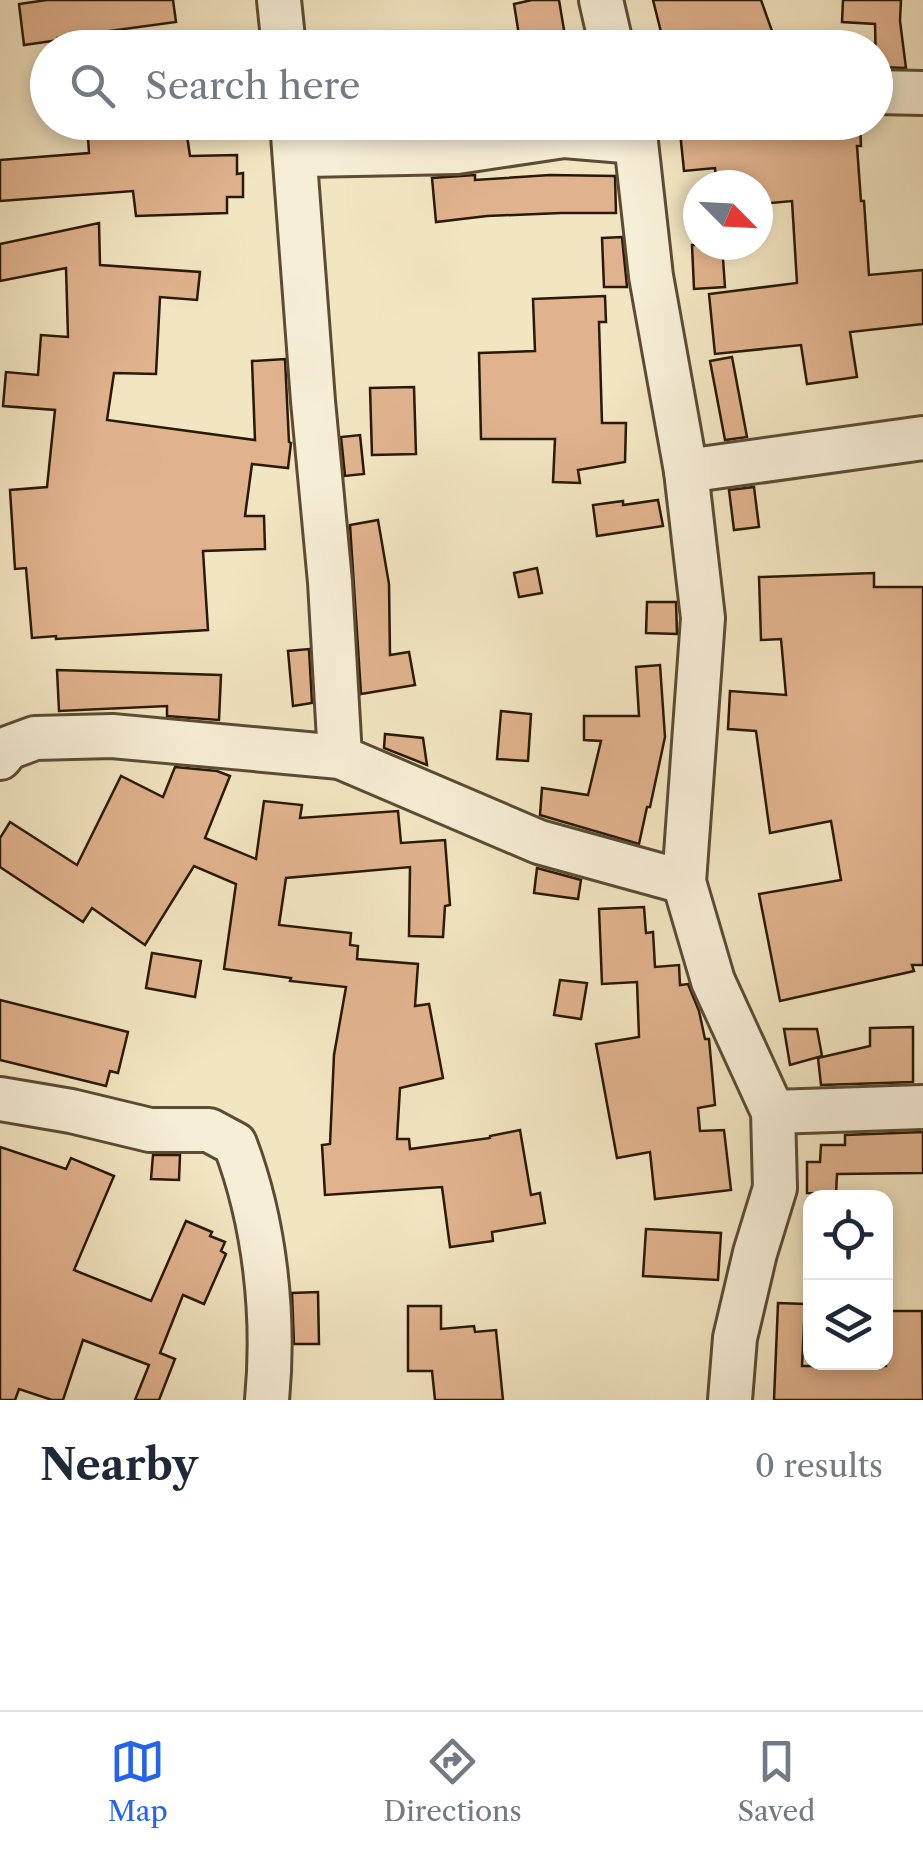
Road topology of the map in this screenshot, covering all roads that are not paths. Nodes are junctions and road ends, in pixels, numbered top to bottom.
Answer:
1 (279, 0) edge
2 (601, 0) edge
3 (282, 30) edge
4 (608, 30) edge
5 (893, 92) edge
6 (923, 93) edge
7 (293, 140) edge
8 (296, 140) edge
9 (537, 140) edge
10 (634, 140) edge
11 (923, 438) edge
12 (686, 471) junction
13 (3, 752) edge
14 (340, 757) junction
15 (684, 882) junction
16 (0, 1099) edge
17 (923, 1106) edge
18 (773, 1112) junction
19 (267, 1400) edge
20 (730, 1400) edge

1 - 3 street
2 - 4 street
5 - 6 street
7 - 14 street
8 - 9 street
10 - 12 street
11 - 12 street
12 - 15 street
13 - 14 street
14 - 15 street
15 - 18 street
16 - 19 street
17 - 18 street
18 - 20 street

